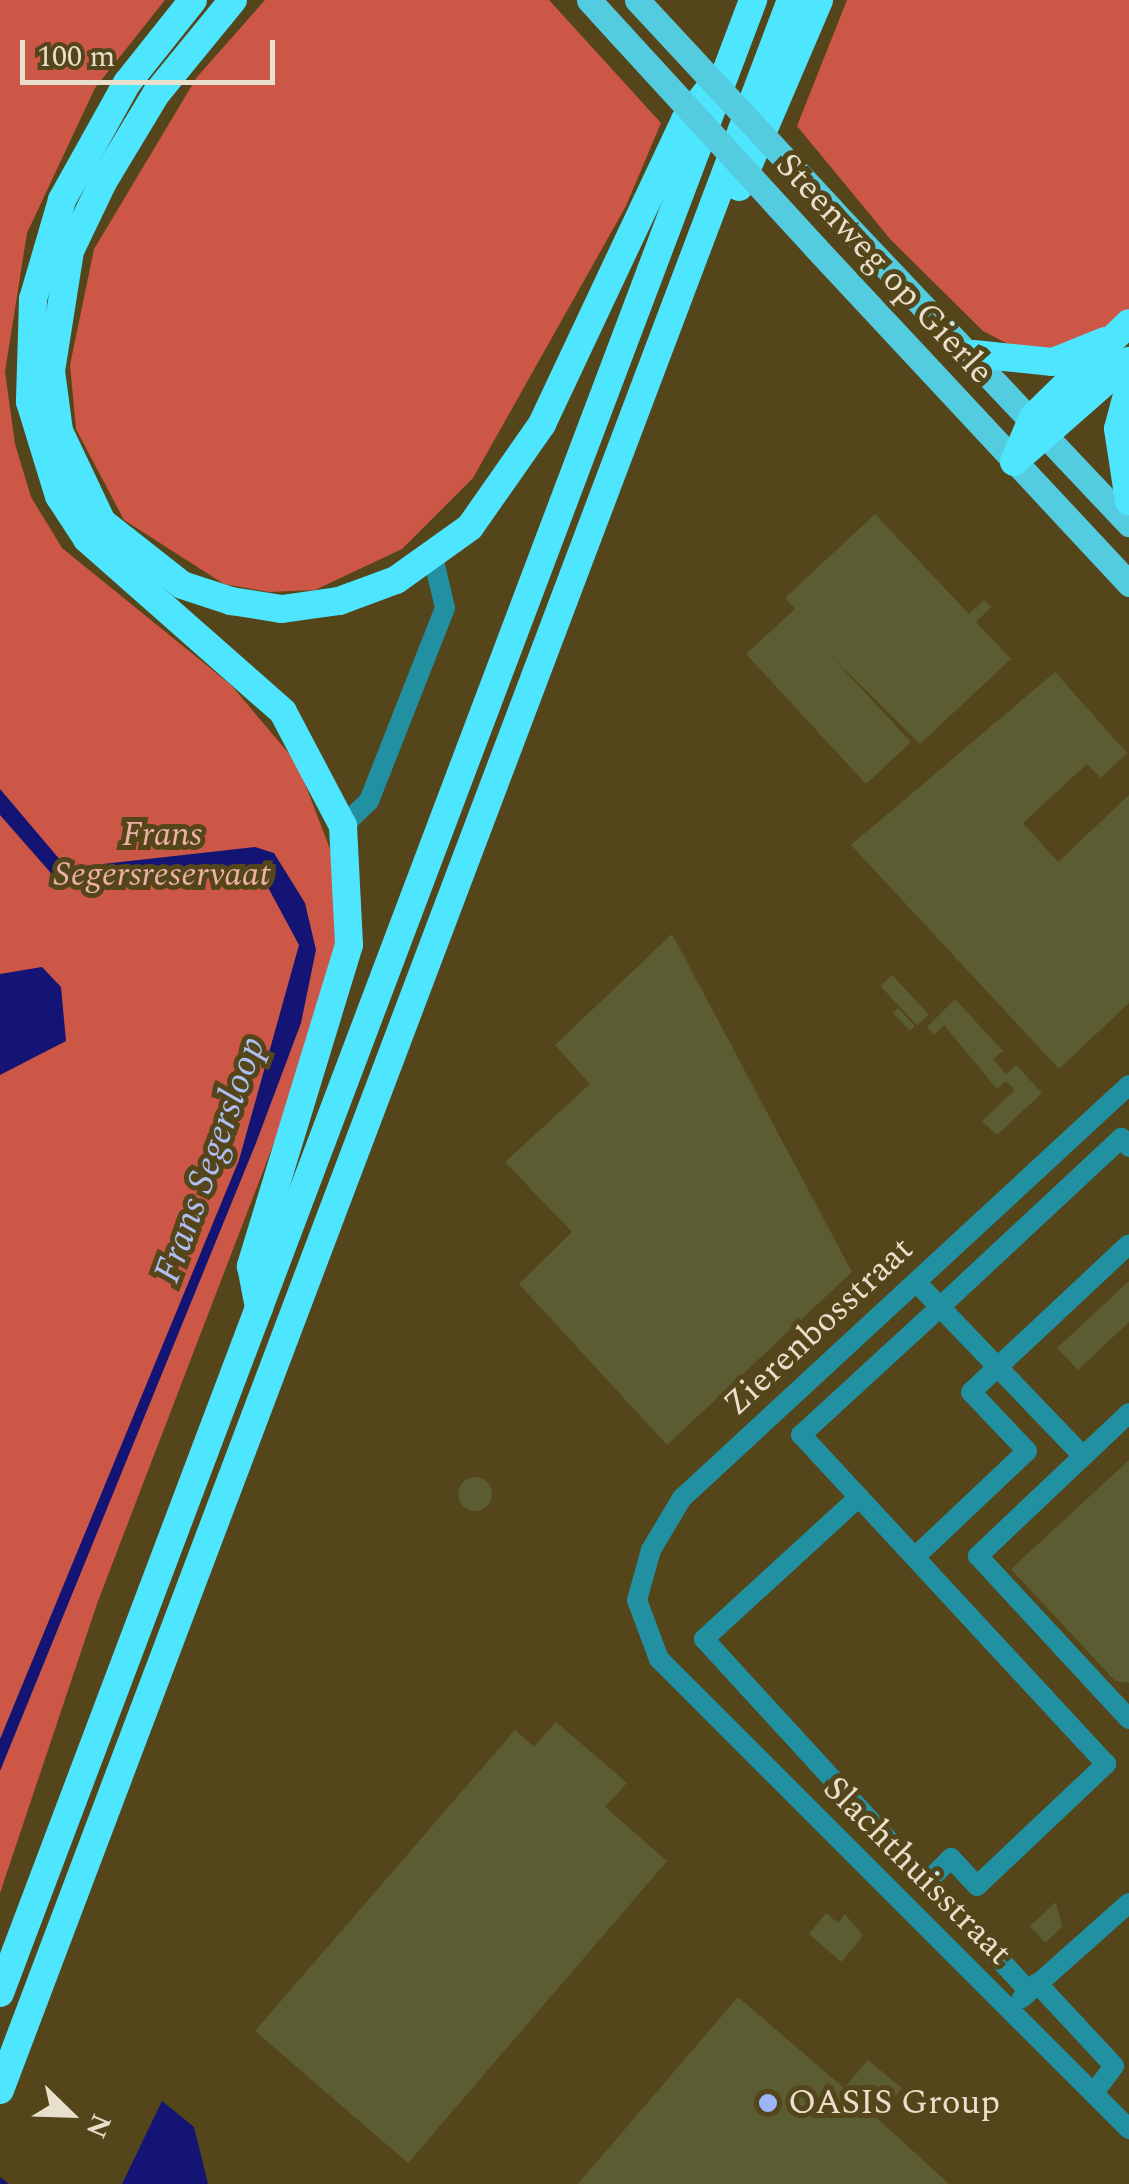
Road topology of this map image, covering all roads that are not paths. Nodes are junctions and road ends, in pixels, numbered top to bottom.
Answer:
1 (193, 0) edge
2 (233, 0) edge
3 (589, 0) edge
4 (638, 0) edge
5 (753, 0) edge
6 (791, 0) edge
7 (819, 0) edge
8 (727, 67) junction
9 (706, 225) junction
10 (1122, 330) edge
11 (974, 354) junction
12 (1129, 361) edge
13 (1129, 387) edge
14 (1042, 427) junction
15 (1014, 462) junction
16 (1129, 501) edge
17 (1129, 524) edge
18 (432, 557) junction
19 (1129, 584) edge
20 (343, 826) junction
21 (1129, 1086) edge
22 (1099, 1114) junction
23 (1125, 1142) edge
24 (1129, 1244) edge
25 (916, 1282) junction
26 (940, 1307) junction
27 (259, 1309) junction
28 (997, 1366) junction
29 (778, 1410) junction
30 (1129, 1413) edge
31 (802, 1435) junction
32 (1084, 1456) junction
33 (859, 1496) junction
34 (915, 1557) junction
35 (659, 1659) joint
36 (1129, 1719) edge
37 (927, 1882) junction
38 (1129, 1903) edge
39 (1033, 1987) junction
40 (0, 1994) edge
41 (1010, 2009) junction
42 (0, 2090) edge
43 (1094, 2093) junction
44 (1129, 2128) edge

1 - 20 highway
2 - 18 highway
3 - 15 main road, Steenweg op Gierle, bridge
4 - 11 main road, Steenweg op Gierle, bridge
5 - 8 highway
6 - 9 highway
7 - 9 highway
8 - 18 highway
8 - 27 highway
9 - 42 highway
10 - 11 highway
10 - 14 highway
11 - 14 main road, Steenweg op Gierle
12 - 14 highway
13 - 16 highway
14 - 15 highway
14 - 17 main road, Steenweg op Gierle
15 - 19 main road, Steenweg op Gierle
18 - 20 street
20 - 27 highway
21 - 22 street, Zierenbosstraat
22 - 23 street
22 - 25 street, Zierenbosstraat
23 - 26 street
24 - 28 street
25 - 26 street
25 - 29 street, Zierenbosstraat
26 - 28 street
26 - 31 street
27 - 40 highway
28 - 32 street
28 - 34 street
29 - 31 street
29 - 35 street, Zierenbosstraat
30 - 32 street
31 - 33 street
32 - 36 street
33 - 34 street
33 - 37 street
34 - 37 street
35 - 41 street, Slachthuisstraat
37 - 39 street
38 - 39 street
39 - 41 street
39 - 43 street
41 - 43 street, Slachthuisstraat
43 - 44 street, Slachthuisstraat

